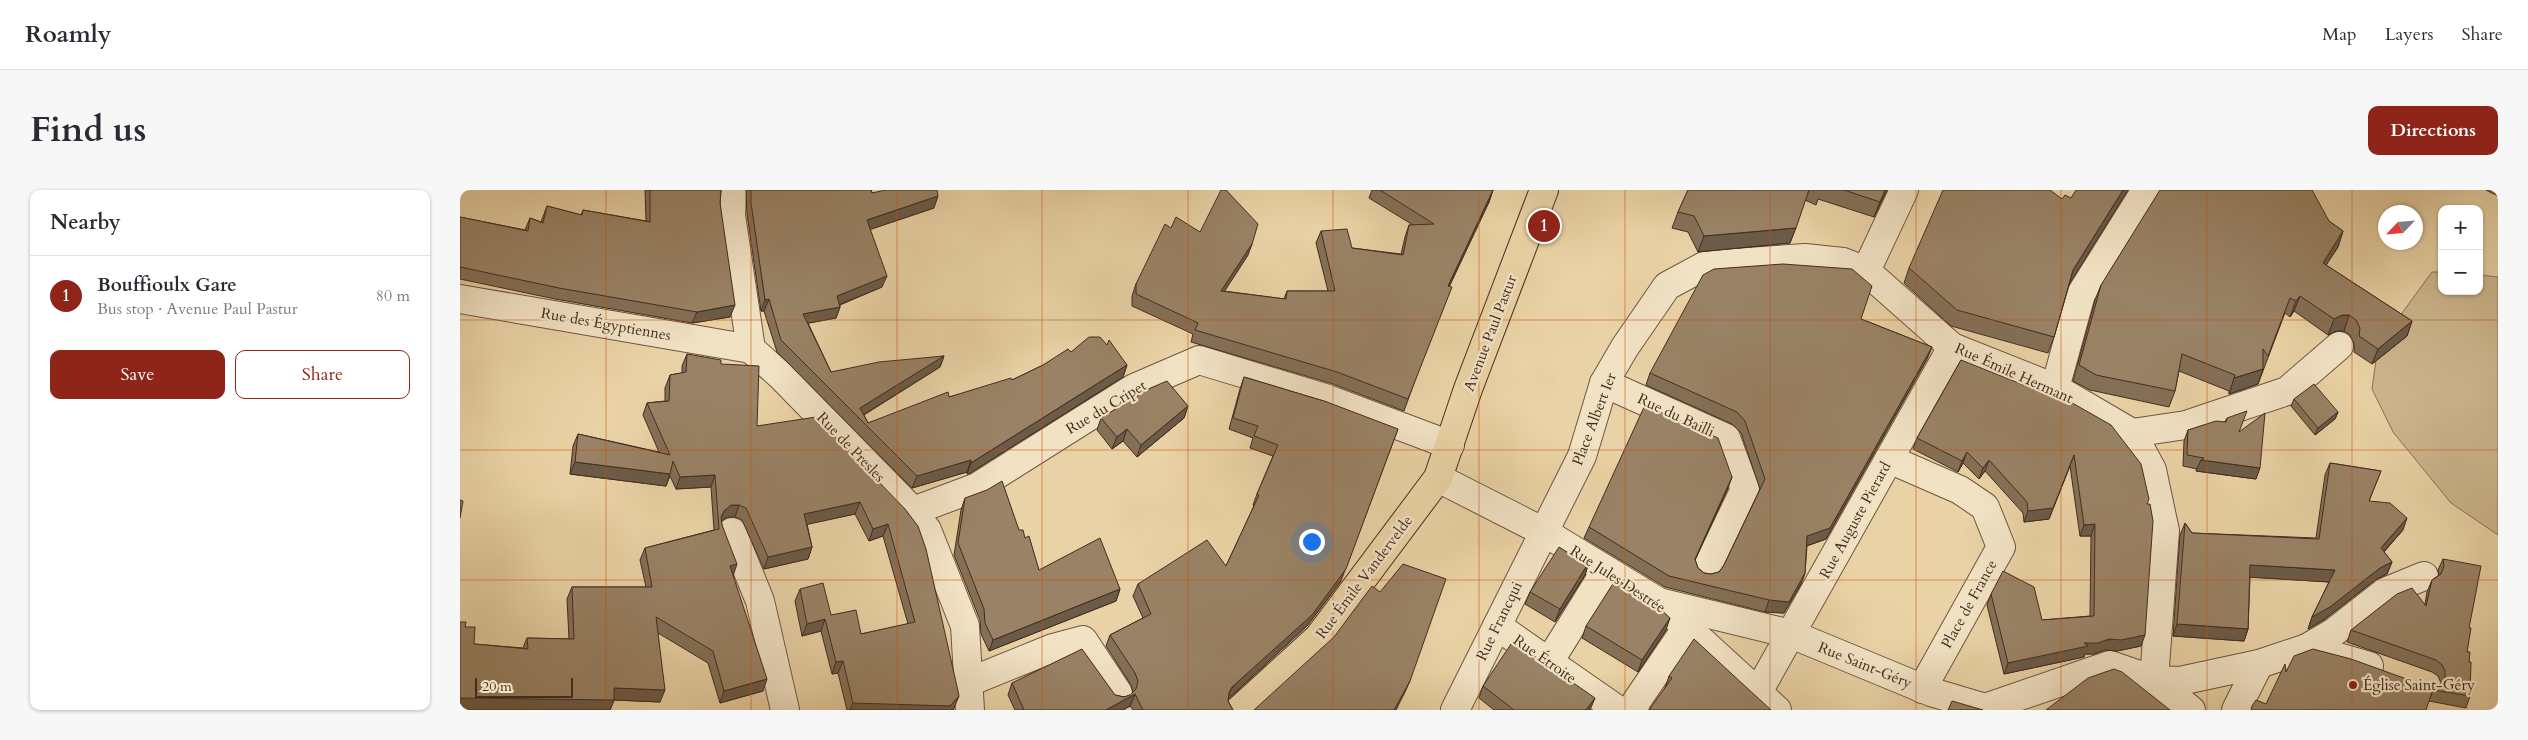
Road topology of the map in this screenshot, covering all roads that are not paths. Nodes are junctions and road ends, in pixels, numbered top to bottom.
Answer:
1 (732, 190) edge
2 (1544, 190) edge
3 (1904, 190) edge
4 (2146, 190) edge
5 (1866, 272) junction
6 (1668, 286) joint
7 (460, 300) edge
8 (2339, 346) dead end
9 (1952, 347) junction
10 (751, 349) junction
11 (1604, 382) junction
12 (2056, 388) junction
13 (2132, 433) junction
14 (1450, 445) junction
15 (1889, 459) junction
16 (1438, 478) junction
17 (913, 511) junction
18 (732, 532) dead end
19 (1544, 532) junction
20 (1606, 570) junction
21 (1706, 570) dead end
22 (2424, 576) dead end
23 (1659, 602) junction
24 (1497, 626) junction
25 (1687, 627) junction
26 (1791, 634) junction
27 (2307, 648) junction
28 (1549, 662) junction
29 (2259, 664) junction
30 (2392, 674) edge
31 (2154, 680) junction
32 (969, 682) junction
33 (1922, 689) junction
34 (1118, 693) dead end
35 (1768, 701) edge
36 (785, 710) edge
37 (970, 710) edge
38 (1239, 710) edge
39 (1455, 710) edge
40 (1618, 710) edge
41 (1634, 710) edge
42 (2190, 710) edge
43 (2236, 710) edge

1 - 10 street
2 - 14 main road, Avenue Paul Pastur
3 - 5 street
4 - 12 street
5 - 6 street, Rue Émile Hermant
5 - 9 street, Rue Émile Hermant
6 - 11 street, Place Albert Ier
7 - 10 street, Rue des Égyptiennes
8 - 13 street
9 - 12 street, Rue Émile Hermant
9 - 15 street, Rue Auguste Pierard
10 - 17 street, Rue de Presles
11 - 19 street, Place Albert Ier
11 - 21 street, Rue du Bailli
12 - 13 street, Rue Émile Hermant
13 - 31 street
14 - 16 main road, Avenue Paul Pastur
14 - 17 street, Rue du Cripet
15 - 26 street, Rue Auguste Pierard
15 - 33 street, Place de France
16 - 19 street, Rue Jules Destrée
16 - 38 main road, Rue Émile Vandervelde
17 - 32 street, Rue de Presles
18 - 36 street
19 - 20 street, Rue Jules Destrée
19 - 24 street, Rue Francqui
20 - 23 street, Rue Jules Destrée
20 - 28 street
22 - 27 street
23 - 25 street, Rue Jules Destrée
23 - 26 street, Rue Saint-Géry
24 - 28 street, Rue Étroite
24 - 39 street, Rue Francqui
25 - 35 street, Rue Jules Destrée
25 - 41 street
26 - 33 street, Rue Saint-Géry
26 - 35 street, Rue Auguste Pierard
27 - 29 street
27 - 30 street
28 - 40 street, Rue Étroite
29 - 31 street
29 - 43 street
31 - 33 street, Rue Saint-Géry
31 - 42 street
32 - 34 street
32 - 37 street, Rue de Presles

